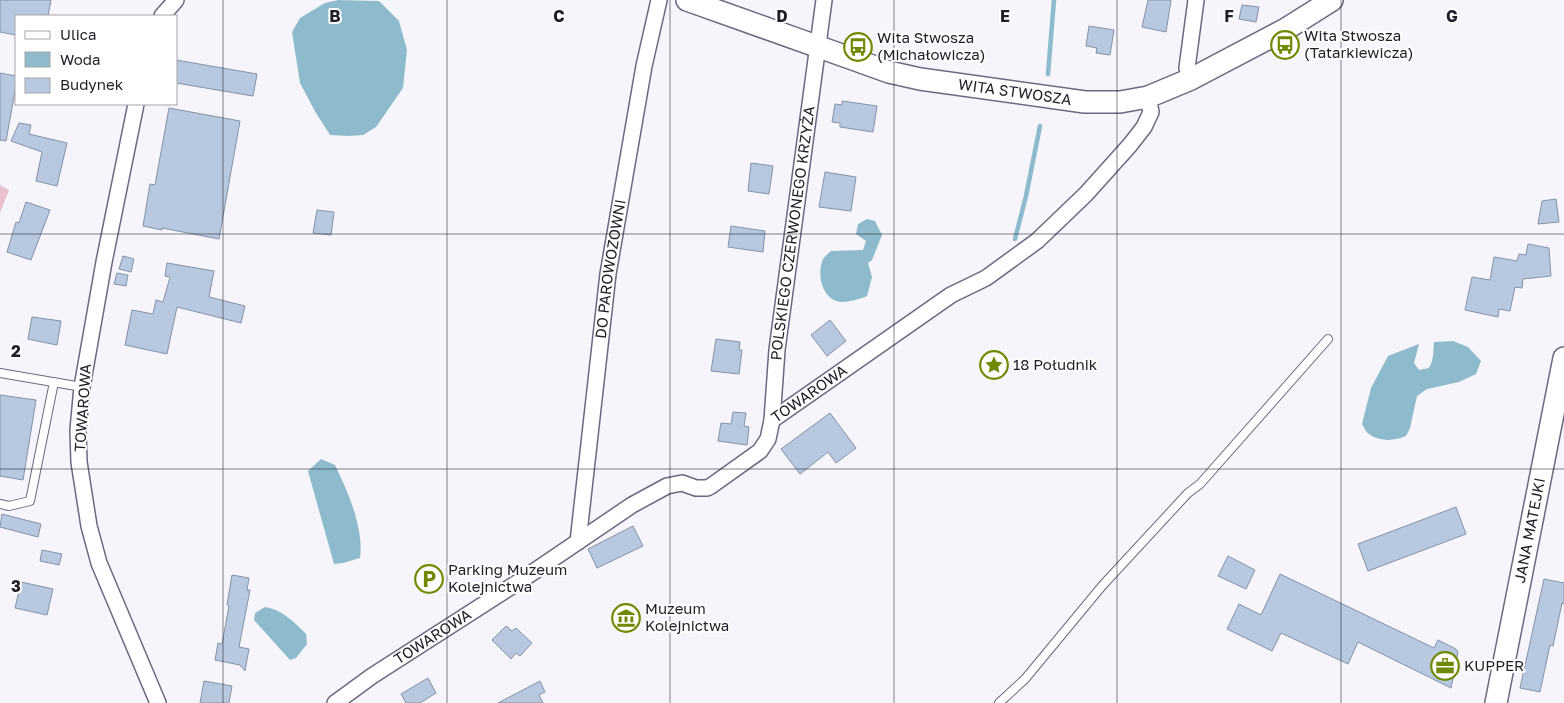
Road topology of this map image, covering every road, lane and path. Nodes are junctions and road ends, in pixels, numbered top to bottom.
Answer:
1 (176, 0) edge
2 (659, 0) edge
3 (687, 0) edge
4 (824, 0) edge
5 (1196, 0) edge
6 (1332, 0) edge
7 (163, 15) edge
8 (818, 47) junction
9 (1191, 79) junction
10 (1148, 96) junction
11 (136, 105) edge
12 (1328, 339) dead end
13 (1563, 368) edge
14 (0, 373) edge
15 (54, 382) junction
16 (82, 387) junction
17 (772, 420) junction
18 (0, 504) edge
19 (578, 542) junction
20 (158, 703) edge
21 (335, 703) edge
22 (999, 703) edge
23 (1496, 703) edge

1 - 7 street
2 - 19 street, DO PAROWOZOWNI
3 - 8 street, WITA STWOSZA
4 - 8 street, POLSKIEGO CZERWONEGO KRZYŻA
5 - 9 street
6 - 9 street, WITA STWOSZA
8 - 10 street, WITA STWOSZA
8 - 17 street, POLSKIEGO CZERWONEGO KRZYŻA
9 - 10 street, WITA STWOSZA
10 - 17 street, TOWAROWA
11 - 16 street, TOWAROWA
12 - 22 lane
13 - 23 street, JANA MATEJKI
14 - 15 lane
15 - 16 lane
15 - 18 lane
16 - 20 street, TOWAROWA
17 - 19 street, TOWAROWA
19 - 21 street, TOWAROWA

